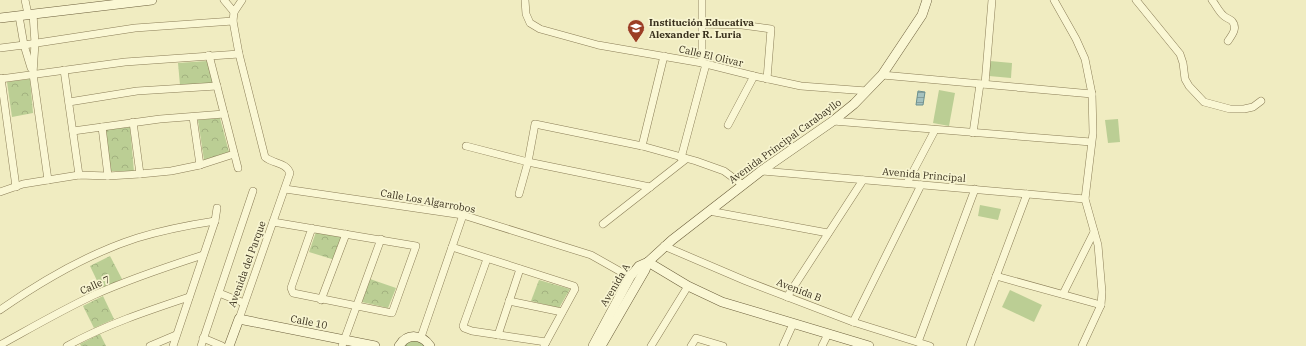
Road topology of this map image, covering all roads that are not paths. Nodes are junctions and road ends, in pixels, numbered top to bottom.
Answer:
1 (25, 0) edge
2 (152, 0) edge
3 (224, 0) edge
4 (242, 0) edge
5 (525, 0) edge
6 (702, 0) edge
7 (927, 0) edge
8 (992, 0) edge
9 (1054, 0) edge
10 (1136, 0) edge
11 (1212, 0) edge
12 (105, 3) edge
13 (234, 12) junction
14 (26, 15) junction
15 (0, 18) edge
16 (233, 21) junction
17 (702, 24) junction
18 (1228, 41) dead end
19 (35, 43) junction
20 (24, 45) junction
21 (0, 48) edge
22 (239, 54) junction
23 (209, 55) junction
24 (664, 56) junction
25 (704, 64) junction
26 (64, 70) junction
27 (33, 74) junction
28 (882, 74) junction
29 (754, 76) junction
30 (1, 78) edge
31 (767, 79) junction
32 (982, 84) junction
33 (217, 86) junction
34 (867, 91) junction
35 (1092, 94) junction
36 (69, 102) junction
37 (1261, 102) dead end
38 (224, 114) junction
39 (193, 117) junction
40 (133, 122) junction
41 (833, 122) junction
42 (728, 125) dead end
43 (102, 127) junction
44 (935, 130) junction
45 (73, 131) junction
46 (973, 133) junction
47 (1091, 142) junction
48 (466, 146) dead end
49 (642, 146) junction
50 (234, 154) junction
51 (683, 158) junction
52 (528, 162) junction
53 (200, 165) junction
54 (238, 168) dead end
55 (760, 171) junction
56 (140, 174) junction
57 (79, 175) junction
58 (108, 176) junction
59 (48, 180) junction
60 (863, 180) junction
61 (907, 184) junction
62 (743, 185) junction
63 (921, 185) junction
64 (16, 187) junction
65 (650, 187) junction
66 (285, 189) junction
67 (974, 189) junction
68 (253, 191) dead end
69 (0, 192) edge
70 (519, 194) dead end
71 (1027, 194) junction
72 (1085, 199) junction
73 (217, 208) dead end
74 (709, 211) junction
75 (463, 215) junction
76 (215, 221) junction
77 (274, 222) junction
78 (603, 224) dead end
79 (312, 228) junction
80 (1094, 232) junction
81 (828, 233) junction
82 (346, 234) junction
83 (381, 239) junction
84 (664, 246) junction
85 (452, 247) junction
86 (203, 255) junction
87 (487, 259) junction
88 (648, 262) junction
89 (520, 269) junction
90 (996, 276) junction
91 (630, 277) junction
92 (688, 286) junction
93 (218, 293) junction
94 (1063, 294) junction
95 (189, 297) junction
96 (787, 297) junction
97 (321, 300) junction
98 (509, 301) junction
99 (244, 303) junction
100 (1101, 305) junction
101 (356, 307) junction
102 (0, 310) edge
103 (562, 312) junction
104 (239, 319) junction
105 (854, 322) junction
106 (793, 324) junction
107 (828, 334) junction
108 (176, 335) junction
109 (498, 335) junction
110 (421, 337) junction
111 (203, 338) junction
112 (918, 342) junction
113 (343, 343) edge
114 (545, 344) edge
115 (0, 345) edge
116 (864, 345) edge
117 (66, 346) edge
118 (150, 346) edge
119 (173, 346) edge
120 (201, 346) edge
121 (222, 346) edge
122 (229, 346) edge
123 (375, 346) edge
124 (399, 346) edge
125 (430, 346) edge
126 (592, 346) edge
127 (601, 346) edge
128 (651, 346) edge
129 (691, 346) edge
130 (723, 346) edge
131 (782, 346) edge
132 (822, 346) edge
133 (930, 346) edge
134 (970, 346) edge
135 (1082, 346) edge

1 - 14 street
2 - 12 street
3 - 13 street
4 - 13 street
5 - 24 street, Calle El Olivar
6 - 17 street
7 - 28 street, Avenida Principal Carabayllo
8 - 32 street
9 - 35 street
10 - 37 street
11 - 18 street
12 - 14 street
13 - 16 street
14 - 15 street
14 - 19 street
14 - 20 street
16 - 19 street
16 - 22 street
17 - 25 street
17 - 31 street
19 - 20 street
19 - 27 street
20 - 21 street
20 - 27 street
22 - 23 street
22 - 66 street, Avenida del Parque
23 - 26 street
23 - 33 street
24 - 25 street, Calle El Olivar
24 - 49 street
25 - 29 street, Calle El Olivar
25 - 51 street
26 - 27 street
26 - 36 street
27 - 30 street
27 - 59 street
28 - 32 street
28 - 34 street, Avenida Principal Carabayllo
29 - 31 street, Calle El Olivar
29 - 42 street
30 - 64 street
31 - 34 street, Calle El Olivar
32 - 35 street
32 - 46 street
33 - 36 street
33 - 38 street
34 - 41 street, Avenida Principal Carabayllo
35 - 47 street
36 - 45 street
38 - 39 street
38 - 50 street
39 - 40 street
39 - 53 street
40 - 43 street
40 - 56 street
41 - 44 street
41 - 55 street, Avenida Principal Carabayllo
43 - 45 street
43 - 58 street
44 - 46 street
44 - 61 street
45 - 57 street
46 - 47 street
47 - 72 street
48 - 52 street
49 - 51 street
49 - 52 street
50 - 53 street
50 - 54 street
51 - 62 street
51 - 65 street
52 - 65 street
52 - 70 street
53 - 56 street
55 - 60 street, Avenida Principal
55 - 62 street, Avenida Principal Carabayllo
56 - 58 street
57 - 58 street
57 - 59 street
59 - 64 street
60 - 61 street, Avenida Principal
60 - 81 street
61 - 63 street, Avenida Principal
62 - 74 street, Avenida Principal Carabayllo
63 - 67 street, Avenida Principal
63 - 105 street
64 - 69 street
65 - 78 street
66 - 75 street, Calle Los Algarrobos
66 - 77 street, Avenida del Parque
67 - 71 street, Avenida Principal
67 - 112 street
68 - 93 street, Avenida del Parque
71 - 72 street, Avenida Principal
71 - 90 street
72 - 80 street
73 - 76 street
74 - 81 street
74 - 84 street, Avenida Principal Carabayllo
75 - 85 street
75 - 91 street, Calle Los Algarrobos
76 - 86 street
76 - 102 street
77 - 79 street
77 - 99 street, Avenida del Parque
79 - 82 street
79 - 97 street
80 - 94 street
80 - 100 street
81 - 96 street
82 - 83 street
82 - 97 street
83 - 101 street
83 - 101 street
84 - 88 street, Avenida Principal Carabayllo
84 - 96 street, Avenida B
85 - 87 street
85 - 110 street
86 - 95 street
86 - 115 street, Calle 7
87 - 89 street
87 - 109 street
88 - 91 street, Avenida A
88 - 92 street
88 - 127 street, Avenida A
89 - 98 street
89 - 103 street
90 - 94 street
90 - 134 street
91 - 126 street, Avenida A
92 - 106 street
92 - 128 street
93 - 99 street
93 - 111 street, Avenida del Parque
94 - 100 street
95 - 108 street
95 - 117 street
96 - 105 street, Avenida B
97 - 101 street
98 - 103 street
98 - 109 street
99 - 104 street, Avenida del Parque
100 - 135 street
101 - 113 street
103 - 114 street
104 - 113 street, Calle 10
104 - 122 street, Avenida del Parque
105 - 112 street, Avenida B
106 - 107 street
106 - 131 street
107 - 116 street
107 - 132 street
108 - 118 street
108 - 119 street
109 - 114 street
110 - 124 street
110 - 125 street
111 - 120 street, Avenida del Parque
111 - 121 street
112 - 133 street, Avenida B
113 - 123 street, Calle 10
129 - 130 street

